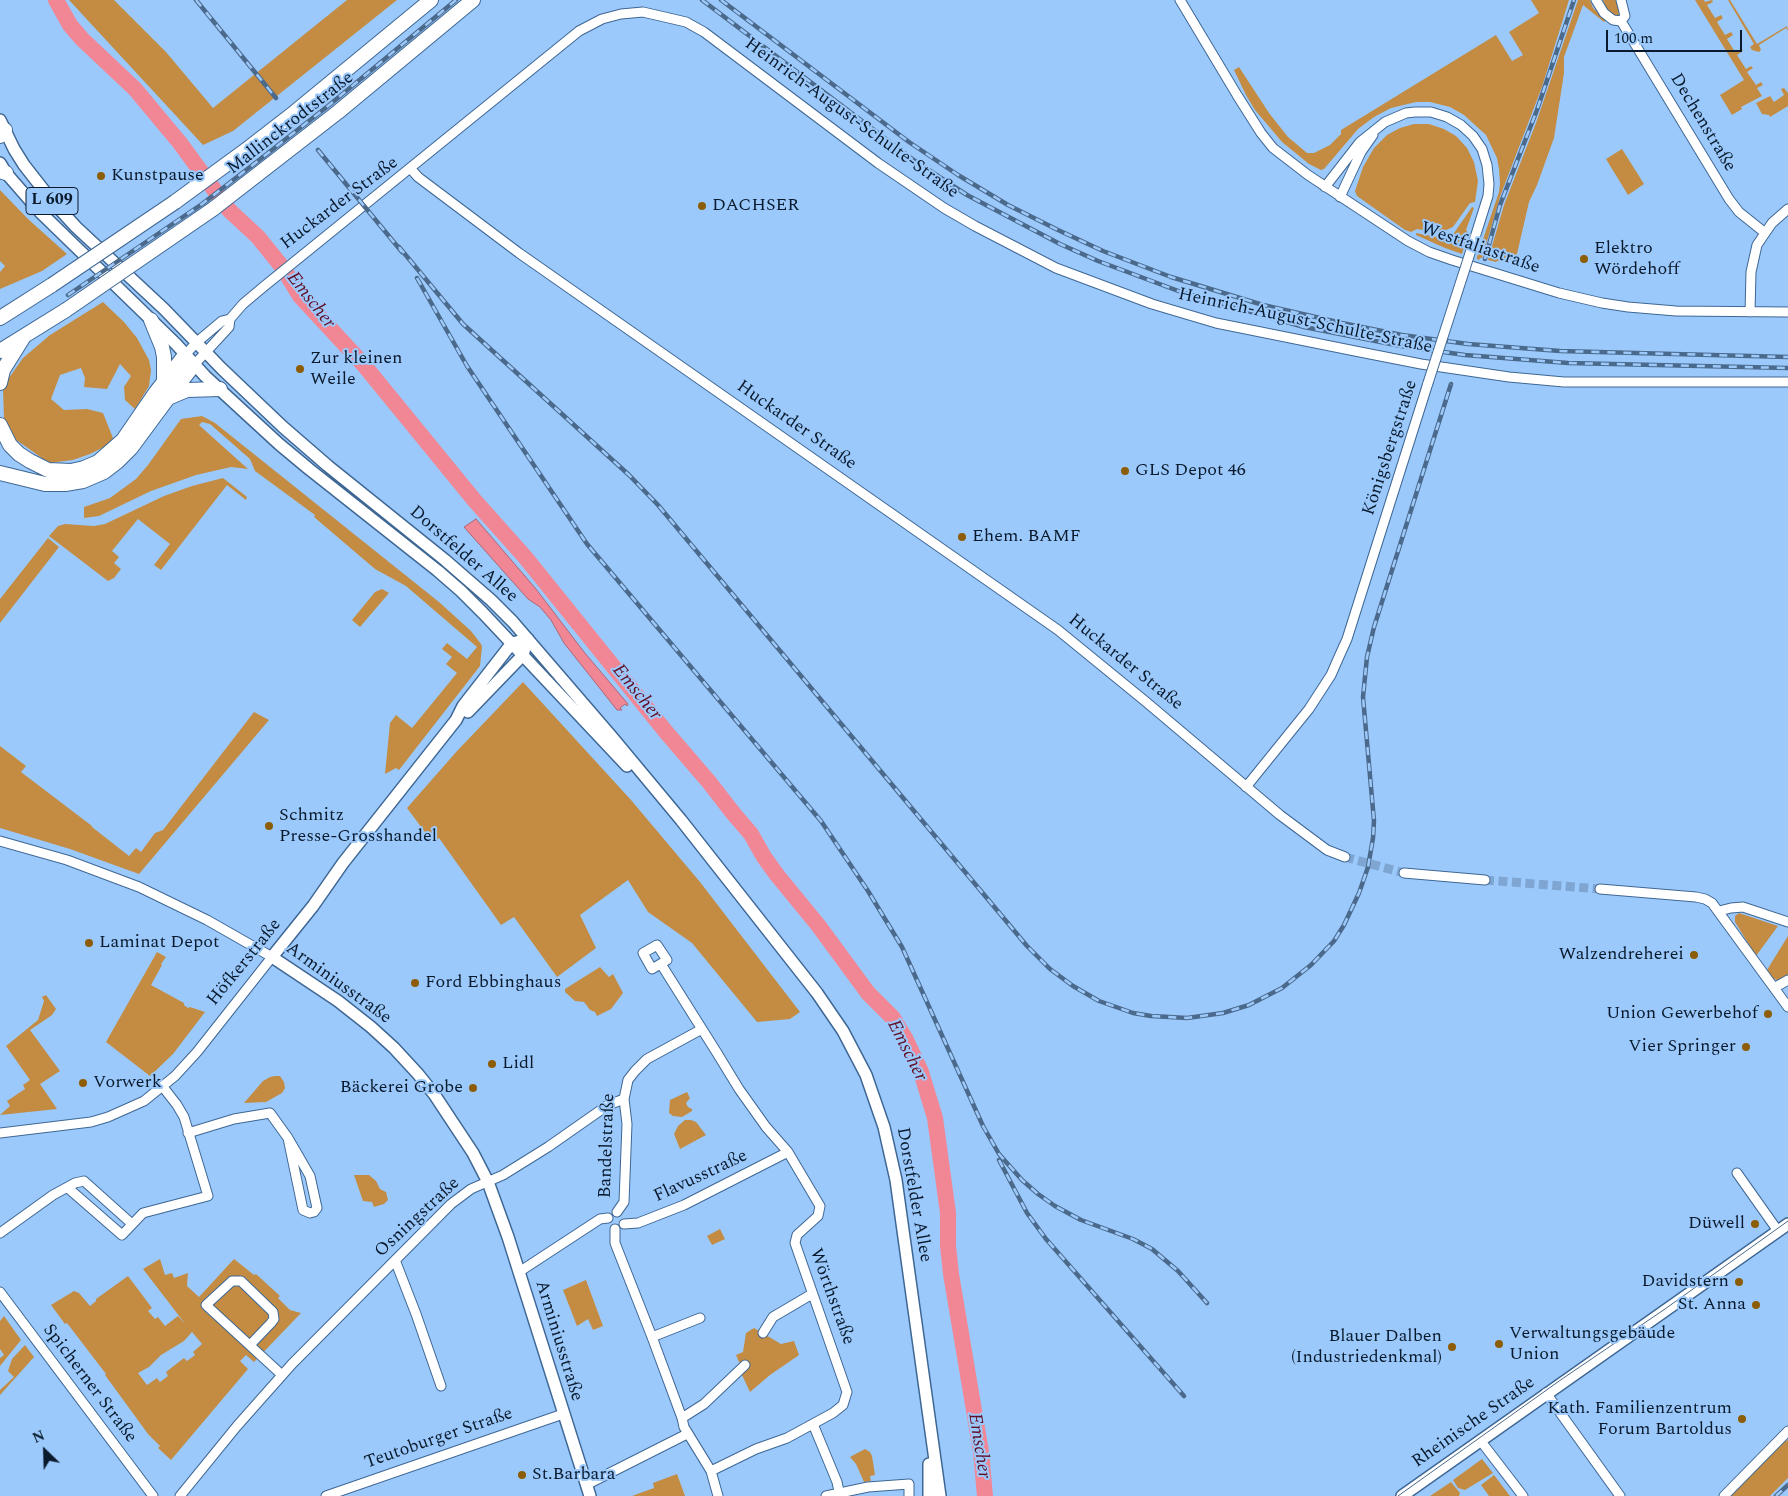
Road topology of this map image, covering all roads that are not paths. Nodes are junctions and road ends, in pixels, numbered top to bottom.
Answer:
1 (431, 0) edge
2 (472, 0) edge
3 (1180, 0) edge
4 (1596, 0) edge
5 (1621, 0) edge
6 (1621, 21) junction
7 (1381, 124) junction
8 (1, 129) edge
9 (410, 168) junction
10 (2, 169) edge
11 (1325, 187) junction
12 (1340, 197) junction
13 (1788, 209) edge
14 (1764, 232) junction
15 (52, 285) junction
16 (0, 306) edge
17 (1750, 312) junction
18 (1788, 312) edge
19 (0, 318) edge
20 (230, 319) junction
21 (151, 320) junction
22 (24, 336) junction
23 (197, 342) junction
24 (0, 350) edge
25 (206, 352) junction
26 (190, 360) junction
27 (164, 380) junction
28 (1788, 382) edge
29 (0, 383) edge
30 (220, 389) junction
31 (168, 398) junction
32 (0, 425) edge
33 (0, 474) edge
34 (528, 639) junction
35 (512, 643) junction
36 (523, 655) junction
37 (456, 720) junction
38 (1246, 787) junction
39 (681, 820) junction
40 (0, 841) edge
41 (1345, 857) tunnel mouth
42 (1404, 873) tunnel mouth
43 (1485, 880) tunnel mouth
44 (1600, 889) tunnel mouth
45 (1719, 911) junction
46 (1788, 922) edge
47 (272, 958) junction
48 (661, 964) dead end
49 (1788, 980) edge
50 (1774, 988) junction
51 (1788, 1007) edge
52 (702, 1029) junction
53 (163, 1087) junction
54 (624, 1099) junction
55 (0, 1133) edge
56 (188, 1133) junction
57 (288, 1138) junction
58 (788, 1152) junction
59 (1737, 1173) dead end
60 (488, 1182) junction
61 (68, 1188) junction
62 (617, 1212) junction
63 (608, 1218) junction
64 (132, 1224) junction
65 (624, 1224) junction
66 (1783, 1228) edge
67 (615, 1229) junction
68 (0, 1234) edge
69 (395, 1260) junction
70 (519, 1272) junction
71 (0, 1292) edge
72 (812, 1294) junction
73 (700, 1318) dead end
74 (763, 1333) dead end
75 (652, 1337) junction
76 (250, 1346) junction
77 (745, 1365) dead end
78 (282, 1375) junction
79 (441, 1386) dead end
80 (1546, 1393) junction
81 (563, 1414) junction
82 (682, 1418) junction
83 (813, 1424) junction
84 (929, 1428) junction
85 (1788, 1430) edge
86 (686, 1434) junction
87 (1480, 1440) junction
88 (711, 1471) junction
89 (588, 1491) edge
90 (840, 1494) edge
91 (153, 1496) edge
92 (180, 1496) edge
93 (326, 1496) edge
94 (718, 1496) edge
95 (826, 1496) edge
96 (909, 1496) edge
97 (929, 1496) edge
98 (940, 1496) edge
99 (1402, 1496) edge
100 (1523, 1496) edge
101 (1620, 1496) edge
102 (1724, 1496) edge

1 - 15 highway, Mallinckrodtstraße, bridge
2 - 22 highway, Mallinckrodtstraße, bridge
3 - 11 street, Westfaliastraße
4 - 6 street, Dechenstraße
5 - 6 street
6 - 14 street, Dechenstraße
7 - 11 street, Königsbergstraße
7 - 12 street
7 - 38 street, Königsbergstraße, bridge
8 - 23 main road, L 609
9 - 20 street, Huckarder Straße
9 - 28 street, Heinrich-August-Schulte-Straße
9 - 38 street, Huckarder Straße
10 - 21 main road, L 609
11 - 12 street, Westfaliastraße
12 - 17 street, Westfaliastraße
13 - 14 street
14 - 17 street
15 - 16 highway
15 - 19 highway, Mallinckrodtstraße
17 - 18 street, Westfaliastraße
20 - 23 street, Huckarder Straße
20 - 25 street, Huckarder Straße
21 - 26 main road, L 609
21 - 27 highway
22 - 24 highway, Mallinckrodtstraße
22 - 29 highway
23 - 25 main road, Dorstfelder Allee / L 609
23 - 26 street, Huckarder Straße
25 - 26 street, Huckarder Straße
25 - 34 main road, Dorstfelder Allee / L 609
26 - 27 highway
26 - 30 main road, Dorstfelder Allee / L 609
26 - 31 highway
27 - 32 highway
30 - 31 highway
30 - 35 main road, Dorstfelder Allee / L 609
31 - 33 highway
34 - 35 main road
34 - 36 main road, Höfkerstraße
34 - 39 main road, Dorstfelder Allee / L 609
35 - 36 main road, Dorstfelder Allee / L 609
35 - 37 main road, Höfkerstraße
36 - 37 main road, Höfkerstraße
36 - 39 main road, Dorstfelder Allee / L 609
37 - 47 main road, Höfkerstraße
38 - 41 street, Huckarder Straße
39 - 84 main road, Dorstfelder Allee / L 609
40 - 47 street, Arminiusstraße
42 - 43 street
44 - 45 street
45 - 46 street
45 - 50 street
47 - 53 street, Höfkerstraße
47 - 60 main road, Arminiusstraße
48 - 52 street, Wörthstraße
49 - 50 street
50 - 51 street
52 - 54 street, Bandelstraße
52 - 58 street, Wörthstraße
53 - 55 street, Höfkerstraße
53 - 56 street
54 - 60 street, Osningstraße
54 - 62 street, Bandelstraße
56 - 57 street
56 - 64 street
57 - 57 street
58 - 65 street, Flavusstraße
58 - 72 street, Wörthstraße
59 - 66 street
60 - 69 street, Osningstraße
60 - 70 main road, Arminiusstraße
61 - 64 street
61 - 64 street
61 - 68 street
62 - 63 street
62 - 65 street
63 - 67 street
63 - 70 street, Bandelstraße
65 - 67 street
66 - 80 main road, Rheinische Straße
67 - 75 street
69 - 78 street, Osningstraße
69 - 79 street
70 - 81 main road, Arminiusstraße
71 - 91 street, Spicherner Straße
72 - 74 street
72 - 83 street, Wörthstraße
73 - 75 street
75 - 82 street
76 - 76 street
76 - 78 street
77 - 82 street
78 - 92 street, Osningstraße
80 - 87 main road, Rheinische Straße
80 - 101 street
81 - 89 main road, Arminiusstraße
81 - 93 street, Teutoburger Straße
82 - 86 street
83 - 88 street, Wörthstraße
83 - 90 street
84 - 97 main road, Dorstfelder Allee / L 609
84 - 98 main road, Dorstfelder Allee / L 609
85 - 102 street
86 - 88 street
86 - 89 street
87 - 99 main road, Rheinische Straße
87 - 100 street
88 - 94 street
90 - 95 street
90 - 96 street

